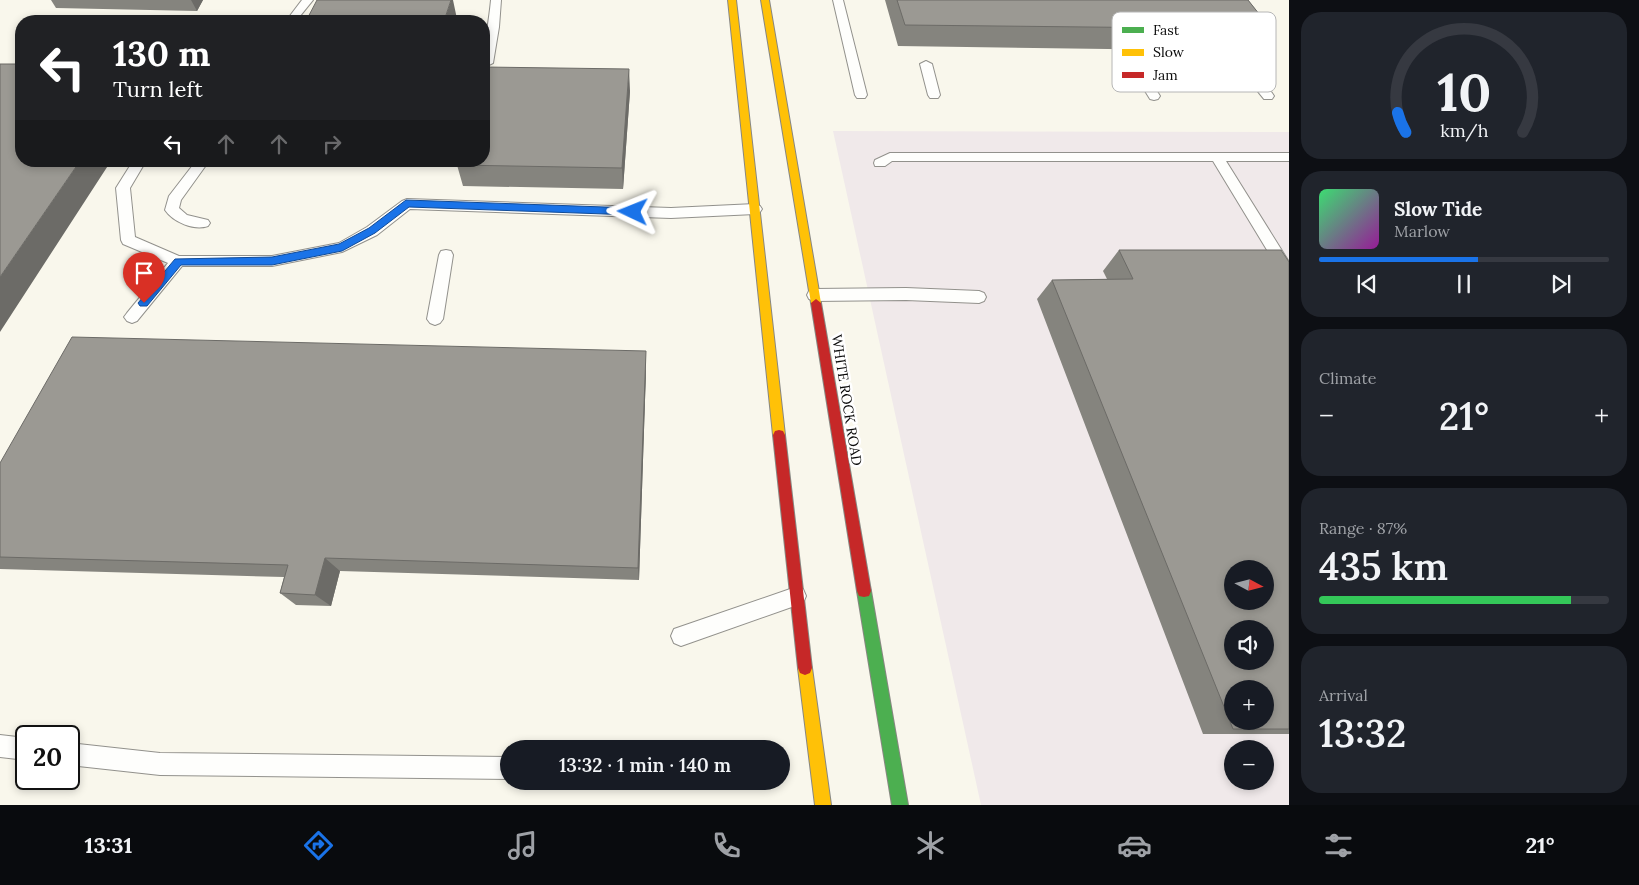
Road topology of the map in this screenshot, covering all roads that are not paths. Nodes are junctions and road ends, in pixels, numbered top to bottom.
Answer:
1 (308, 0) edge
2 (496, 0) edge
3 (732, 0) edge
4 (766, 0) edge
5 (838, 0) edge
6 (296, 15) edge
7 (490, 48) edge
8 (926, 64) dead end
9 (1152, 92) edge
10 (1265, 92) edge
11 (861, 95) dead end
12 (934, 95) dead end
13 (1154, 96) dead end
14 (1268, 96) dead end
15 (1217, 157) junction
16 (1289, 157) edge
17 (880, 163) dead end
18 (136, 167) edge
19 (198, 167) edge
20 (754, 209) junction
21 (203, 223) dead end
22 (446, 255) dead end
23 (178, 261) junction
24 (1289, 274) edge
25 (814, 295) junction
26 (978, 298) dead end
27 (132, 317) dead end
28 (435, 319) dead end
29 (796, 596) junction
30 (681, 636) dead end
31 (0, 746) edge
32 (15, 748) edge
33 (80, 755) edge
34 (500, 768) edge
35 (822, 805) edge
36 (900, 805) edge

1 - 6 lane
2 - 7 lane
3 - 20 main road
4 - 25 main road, WHITE ROCK ROAD
5 - 11 lane
8 - 12 lane
9 - 13 lane
10 - 14 lane
15 - 16 lane
15 - 17 lane
15 - 24 lane
18 - 23 lane
19 - 21 lane
20 - 23 lane
20 - 29 main road
22 - 28 lane
23 - 27 lane
25 - 26 lane
25 - 36 main road, WHITE ROCK ROAD
29 - 30 lane
29 - 35 main road
31 - 32 lane
33 - 34 lane

